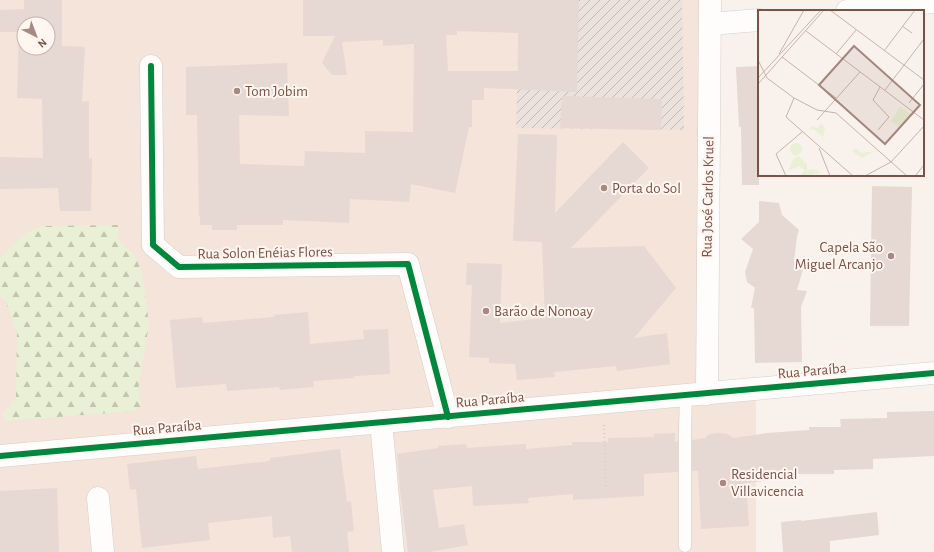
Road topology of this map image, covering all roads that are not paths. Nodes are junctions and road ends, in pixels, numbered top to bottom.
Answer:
1 (710, 0) edge
2 (934, 2) edge
3 (857, 10) edge
4 (758, 20) edge
5 (710, 24) junction
6 (151, 66) dead end
7 (934, 373) edge
8 (696, 394) junction
9 (448, 416) junction
10 (381, 422) junction
11 (0, 456) edge
12 (98, 498) dead end
13 (685, 546) dead end
14 (103, 552) edge
15 (393, 552) edge

1 - 5 street, Rua José Carlos Kruel
2 - 3 street
4 - 5 street
5 - 8 street, Rua José Carlos Kruel
6 - 9 street, Rua Solon Enéias Flores
7 - 8 street, Rua Paraíba
8 - 9 street, Rua Paraíba
8 - 13 lane
9 - 10 street, Rua Paraíba
10 - 11 street, Rua Paraíba
10 - 15 street
12 - 14 street

